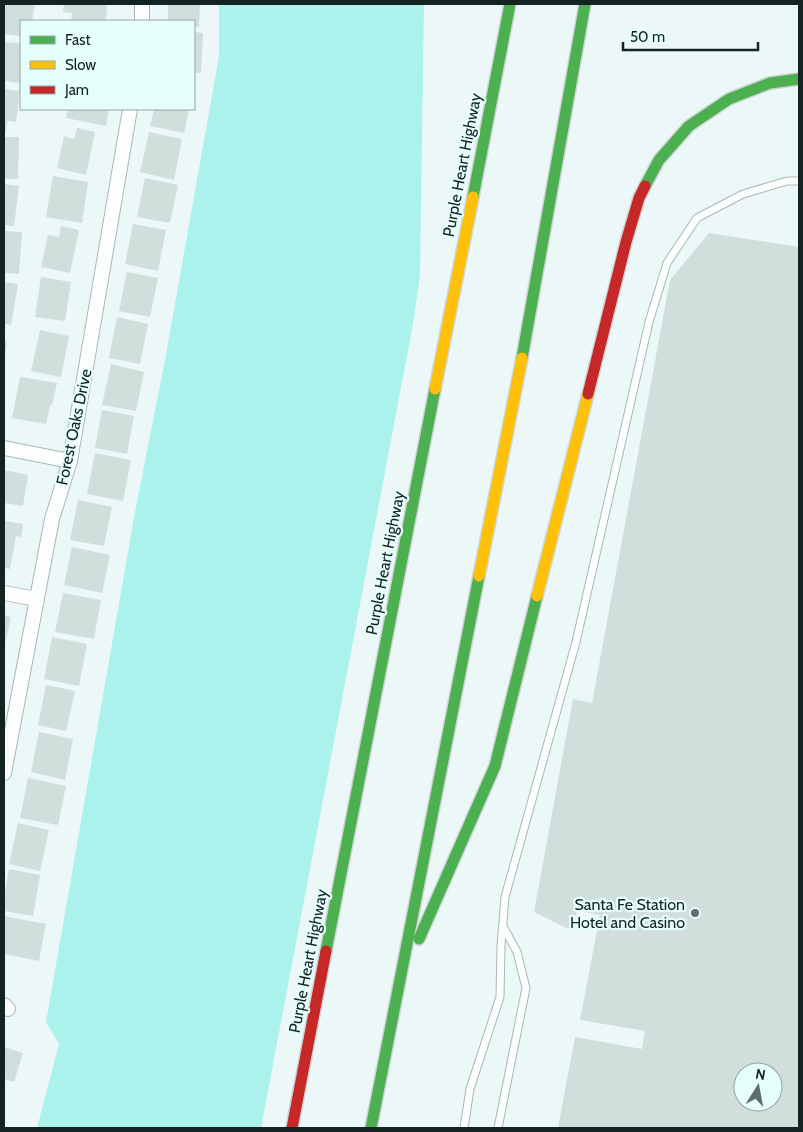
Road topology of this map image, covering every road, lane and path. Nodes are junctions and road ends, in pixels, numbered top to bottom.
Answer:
1 (142, 4) edge
2 (510, 4) edge
3 (585, 4) edge
4 (142, 20) edge
5 (799, 79) edge
6 (130, 110) edge
7 (799, 181) edge
8 (4, 448) edge
9 (70, 460) junction
10 (4, 593) edge
11 (37, 599) junction
12 (7, 739) edge
13 (4, 773) edge
14 (503, 925) junction
15 (399, 986) junction
16 (292, 1128) edge
17 (371, 1128) edge
18 (464, 1128) edge
19 (498, 1128) edge

1 - 4 street
2 - 16 highway, Purple Heart Highway
3 - 15 highway
5 - 15 highway
6 - 9 street, Forest Oaks Drive
7 - 14 lane
8 - 9 street
9 - 11 street, Forest Oaks Drive
10 - 11 street
11 - 12 street, Forest Oaks Drive
12 - 13 street, Forest Oaks Drive
14 - 18 lane
14 - 19 lane
15 - 17 highway

